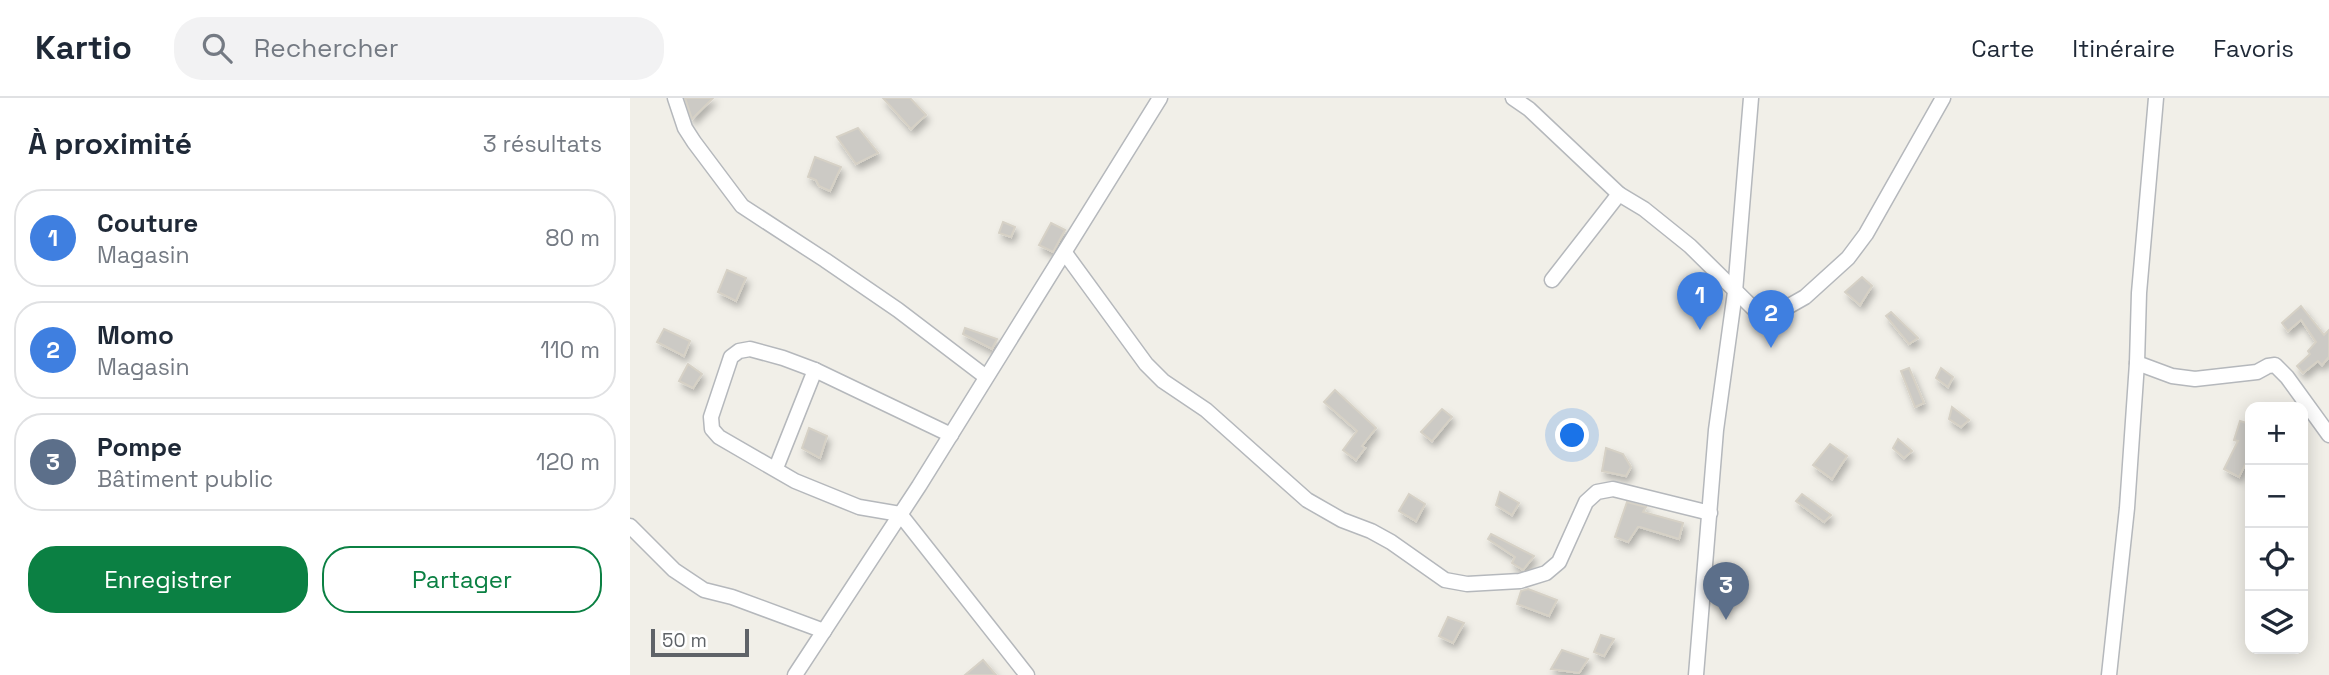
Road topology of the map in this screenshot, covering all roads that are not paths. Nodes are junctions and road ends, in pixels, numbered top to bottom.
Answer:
1 (675, 98) edge
2 (1160, 98) edge
3 (1513, 98) edge
4 (1751, 98) edge
5 (1942, 98) edge
6 (2155, 98) edge
7 (1619, 194) junction
8 (1065, 253) junction
9 (1552, 280) dead end
10 (1735, 292) junction
11 (2137, 363) junction
12 (814, 370) junction
13 (986, 377) junction
14 (951, 435) junction
15 (2329, 435) edge
16 (776, 468) junction
17 (1710, 513) junction
18 (900, 514) junction
19 (630, 526) edge
20 (824, 631) junction
21 (795, 675) edge
22 (1027, 675) edge
23 (1696, 675) edge
24 (2109, 675) edge

1 - 13 street
2 - 8 street
3 - 7 street
4 - 10 street
5 - 10 street
6 - 11 street
7 - 9 street
7 - 10 street
8 - 13 street
8 - 17 street
10 - 17 street
11 - 15 street
11 - 24 street
12 - 14 street
12 - 16 street
12 - 16 street
13 - 14 street
14 - 18 street
16 - 18 street
17 - 23 street
18 - 20 street
18 - 22 street
19 - 20 street
20 - 21 street

